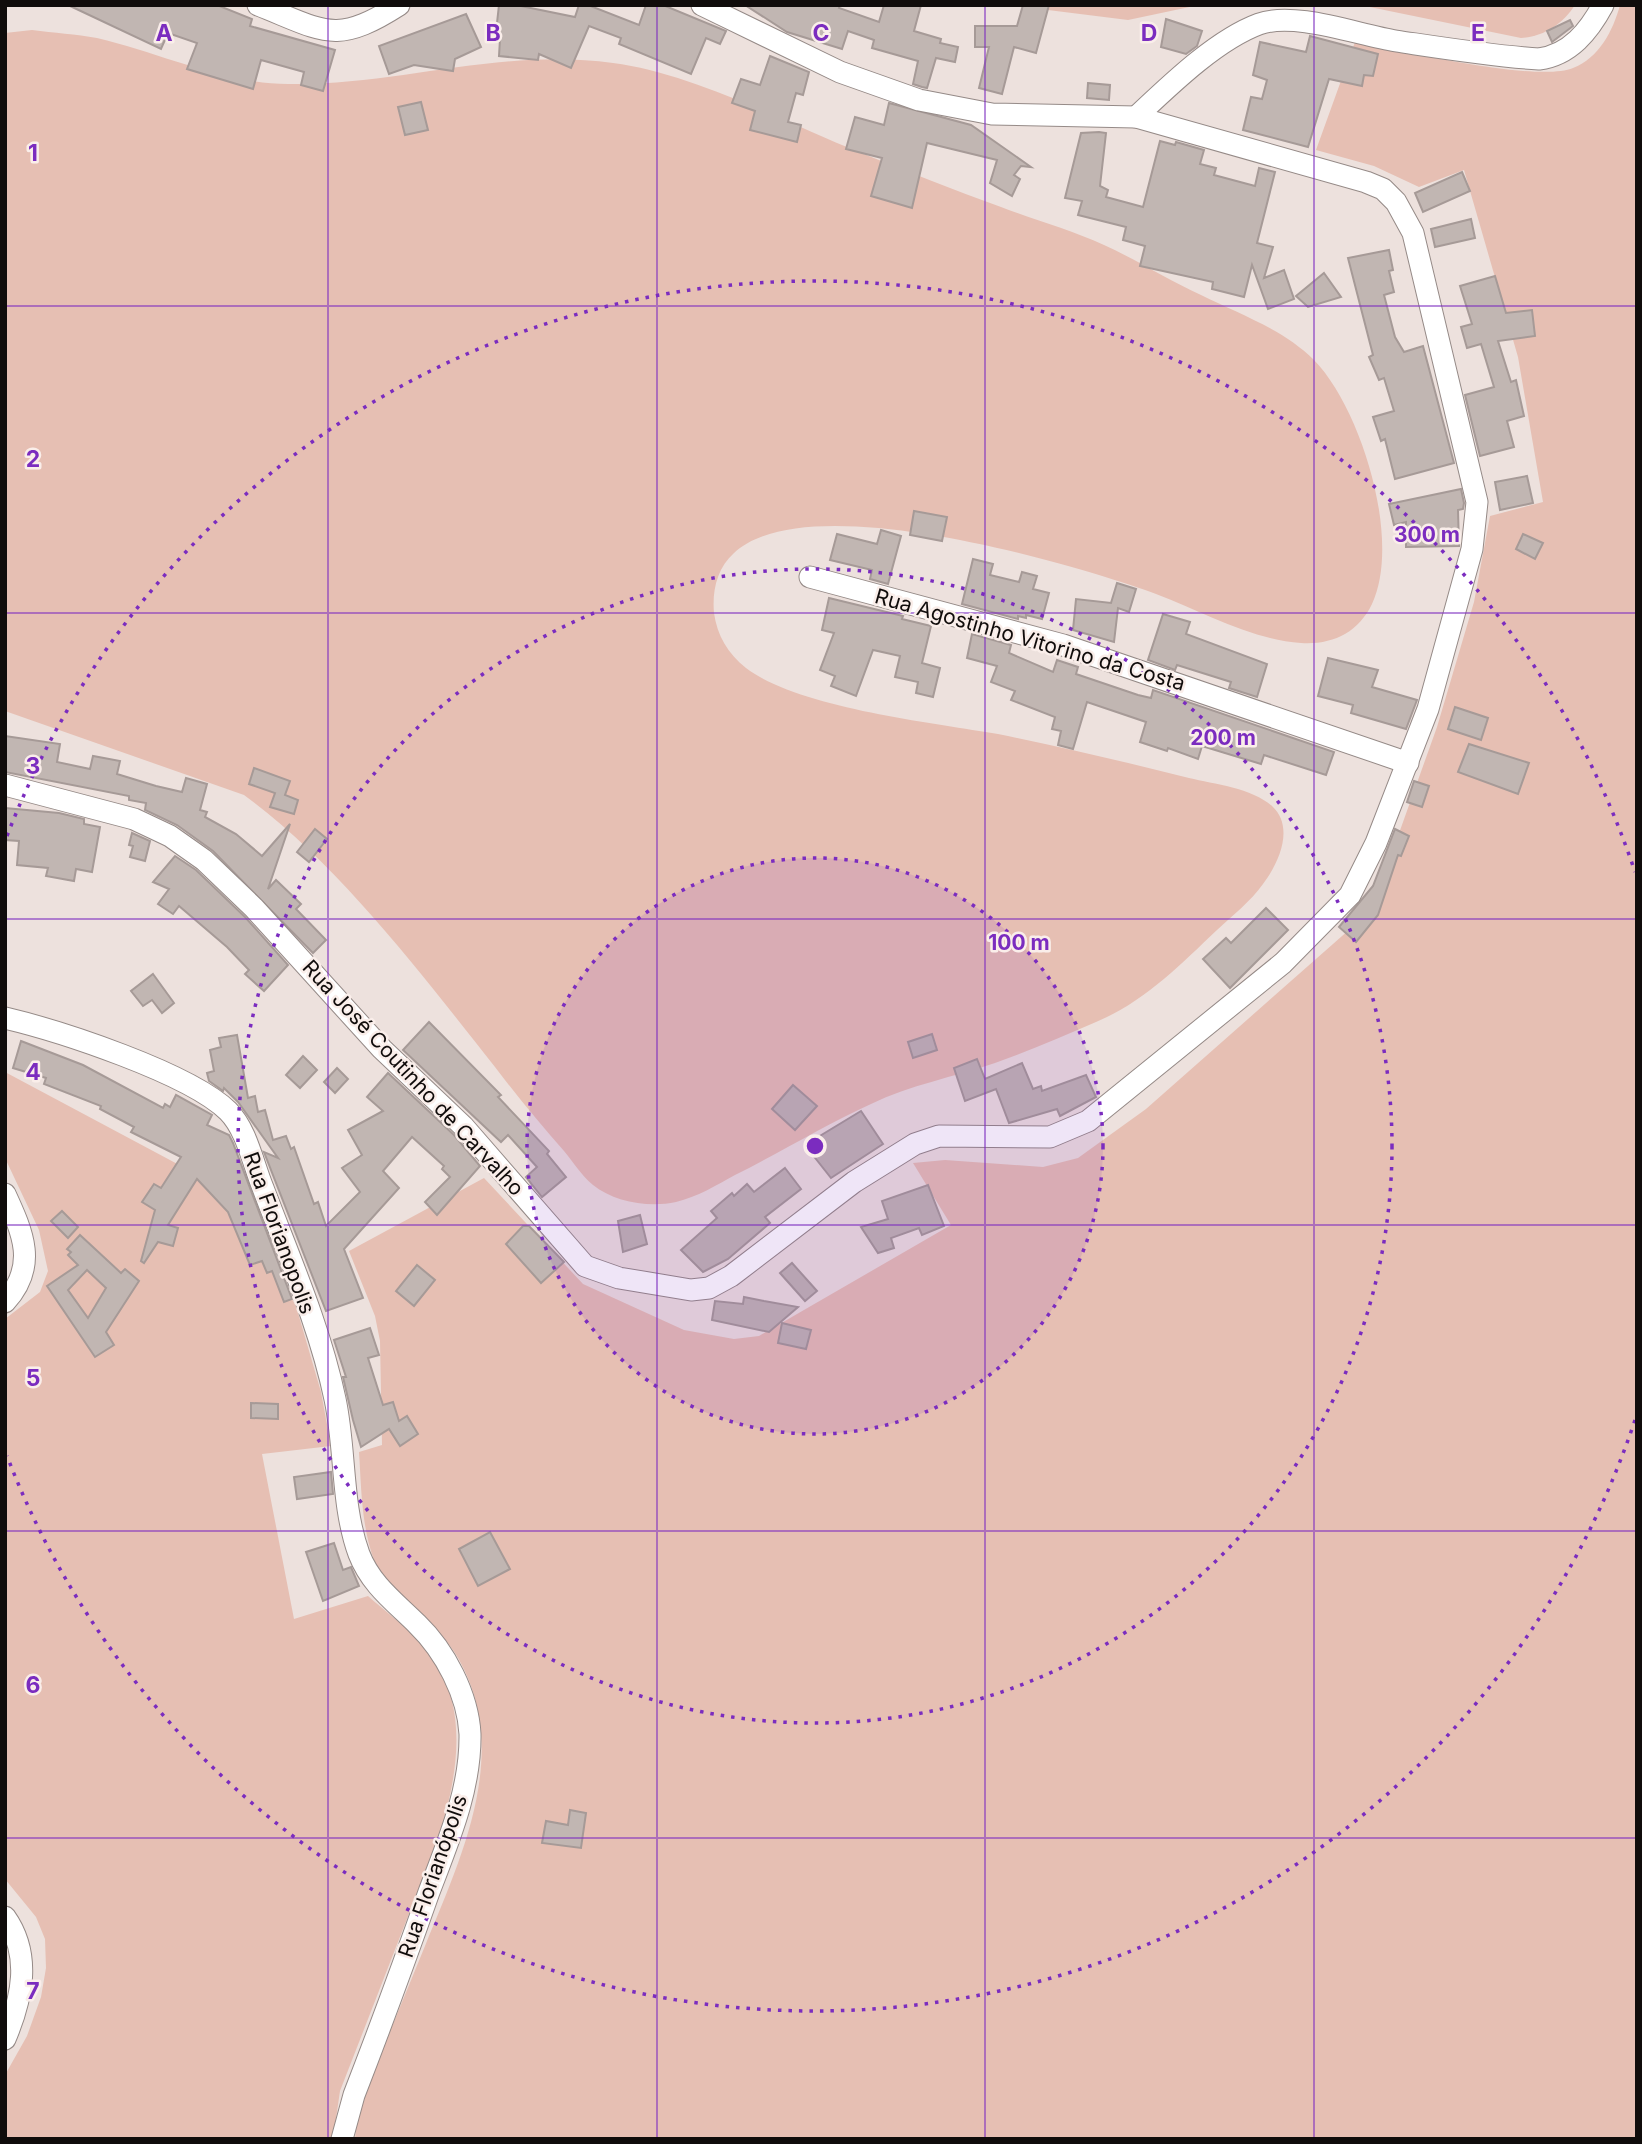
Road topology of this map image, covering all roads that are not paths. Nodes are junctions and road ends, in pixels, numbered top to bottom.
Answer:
1 (258, 5) edge
2 (399, 5) edge
3 (702, 5) edge
4 (1603, 5) edge
5 (1136, 117) junction
6 (810, 577) dead end
7 (1408, 762) junction
8 (5, 785) edge
9 (5, 1017) edge
10 (5, 1194) edge
11 (5, 1302) edge
12 (381, 1591) joint
13 (5, 1917) edge
14 (5, 2039) edge
15 (342, 2139) edge

1 - 2 street
3 - 5 street, Rua José Coutinho de Carvalho
4 - 5 street
5 - 7 street, Rua José Coutinho de Carvalho
6 - 7 street, Rua Agostinho Vitorino da Costa
7 - 8 street, Rua José Coutinho de Carvalho
9 - 12 street, Rua Florianopolis
10 - 11 street
12 - 15 street, Rua Florianópolis
13 - 14 street

